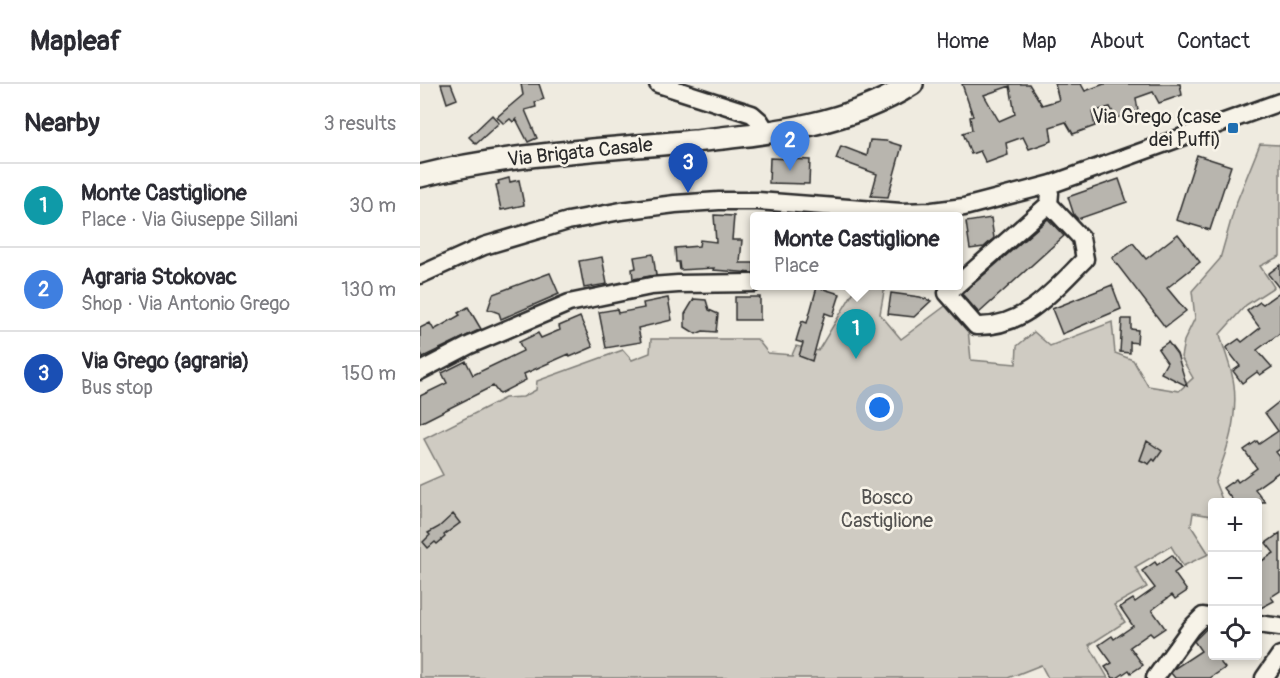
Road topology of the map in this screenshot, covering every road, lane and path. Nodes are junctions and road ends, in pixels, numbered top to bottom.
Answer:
1 (658, 84) edge
2 (912, 84) edge
3 (1280, 102) edge
4 (767, 132) junction
5 (420, 176) edge
6 (1052, 183) junction
7 (1049, 204) junction
8 (761, 209) edge
9 (420, 275) edge
10 (963, 280) edge
11 (750, 283) edge
12 (955, 290) edge
13 (420, 371) edge
14 (1208, 617) edge
15 (1262, 625) edge
16 (1280, 627) edge
17 (1280, 655) edge
18 (1155, 678) edge
19 (1264, 678) edge

1 - 4 street
2 - 4 main road, Via Brigata Casale
3 - 6 street
4 - 5 main road, Via Brigata Casale
6 - 7 street
6 - 8 street
7 - 10 street
7 - 12 street
8 - 9 street
11 - 13 street
14 - 18 street
15 - 16 street
17 - 19 street

